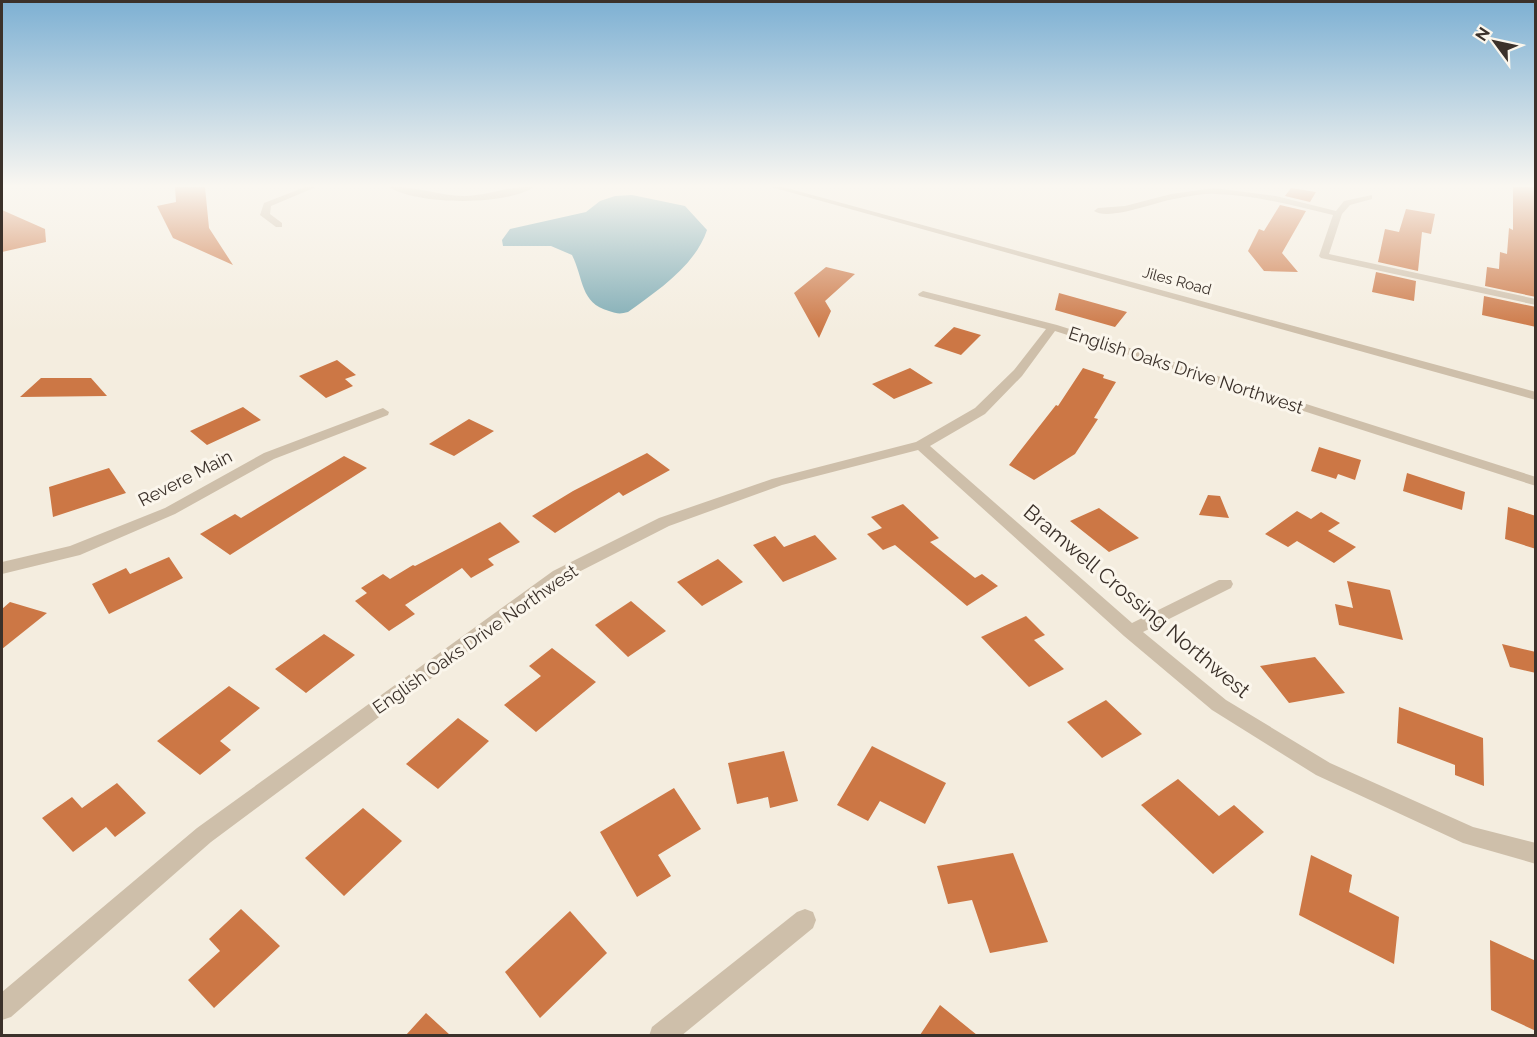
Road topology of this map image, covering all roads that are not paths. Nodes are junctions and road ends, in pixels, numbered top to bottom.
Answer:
1 (951, 235) edge
2 (1331, 235) edge
3 (923, 294) dead end
4 (1536, 302) edge
5 (1053, 327) junction
6 (1536, 396) edge
7 (382, 412) dead end
8 (921, 445) junction
9 (1536, 482) edge
10 (2, 568) edge
11 (1225, 584) dead end
12 (1130, 631) junction
13 (1536, 854) edge
14 (805, 920) dead end
15 (2, 1008) edge
16 (661, 1035) edge

1 - 6 street, Jiles Road
2 - 4 street
3 - 5 street
5 - 8 street, English Oaks Drive Northwest
5 - 9 street, English Oaks Drive Northwest
7 - 10 street, Revere Main
8 - 12 street, Bramwell Crossing Northwest
8 - 15 street, English Oaks Drive Northwest
11 - 12 street
12 - 13 street, Bramwell Crossing Northwest
14 - 16 street

